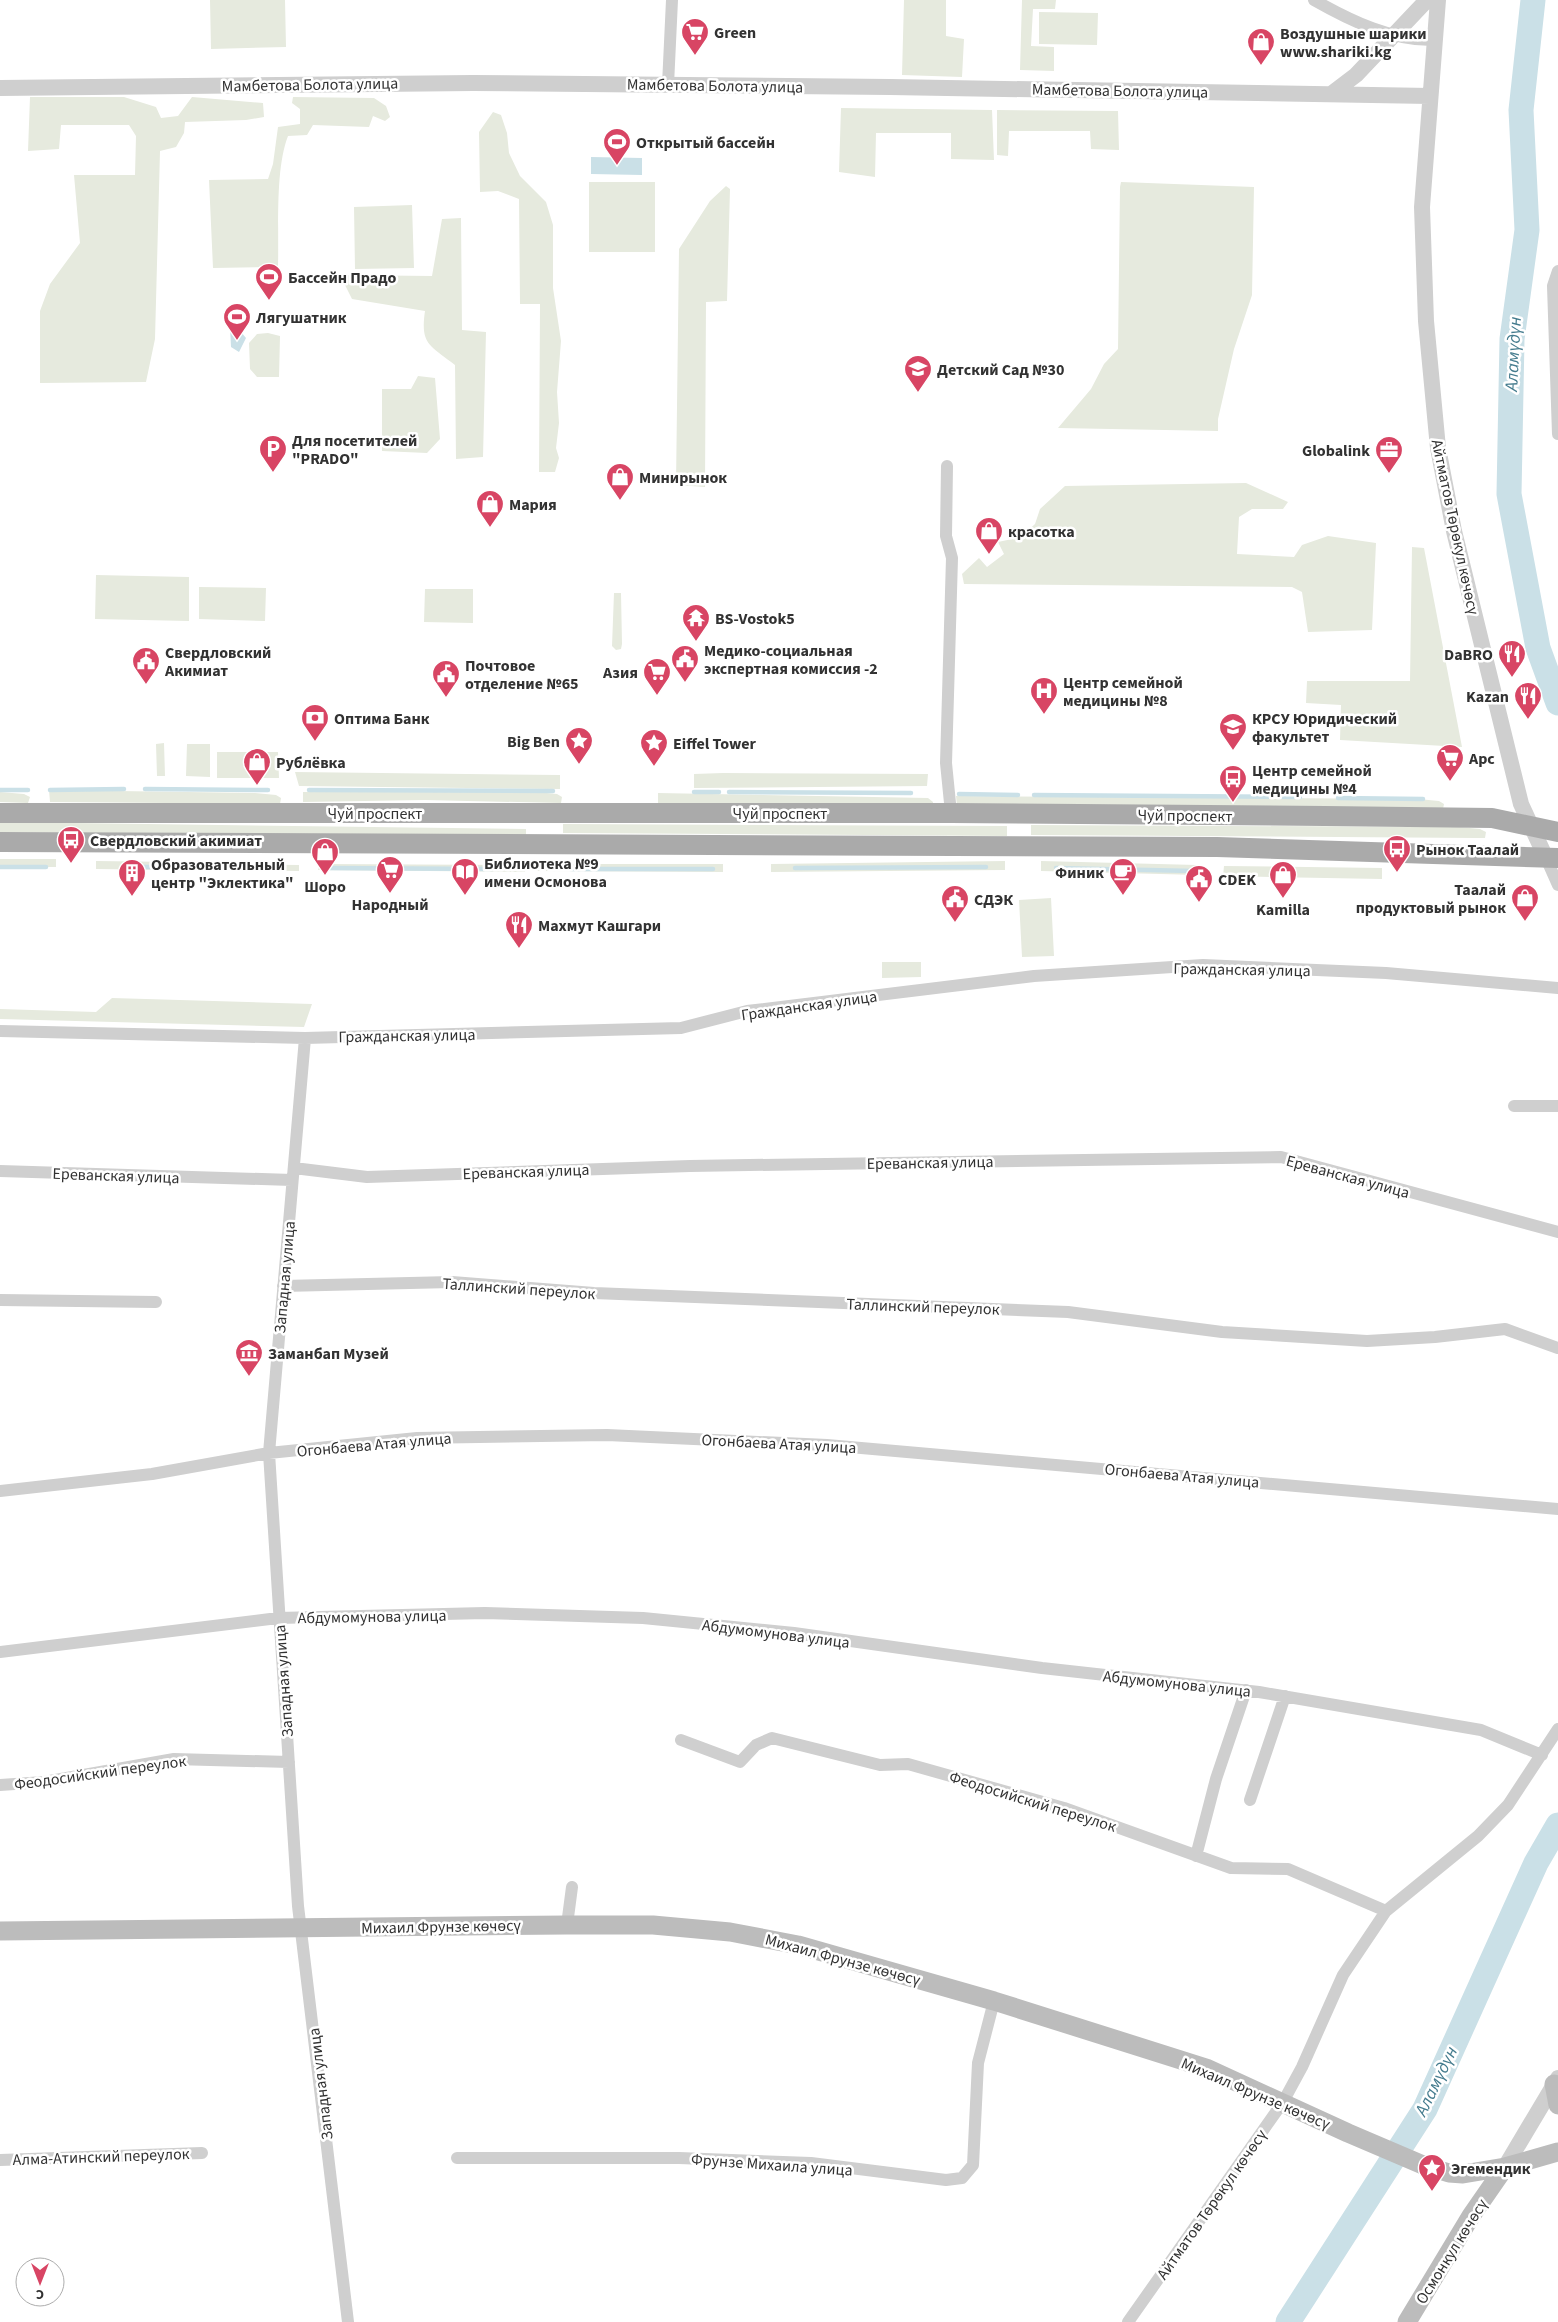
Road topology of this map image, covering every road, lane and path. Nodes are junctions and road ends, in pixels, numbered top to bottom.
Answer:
1 (672, 0) edge
2 (1314, 0) edge
3 (1426, 0) edge
4 (1438, 0) edge
5 (1394, 36) junction
6 (1435, 40) junction
7 (668, 85) junction
8 (0, 88) edge
9 (1331, 94) junction
10 (1430, 96) junction
11 (1558, 271) edge
12 (1558, 417) edge
13 (1558, 434) edge
14 (947, 466) dead end
15 (0, 813) edge
16 (545, 813) junction
17 (951, 813) junction
18 (1534, 828) junction
19 (1558, 832) edge
20 (0, 842) edge
21 (545, 845) junction
22 (1552, 858) edge
23 (1558, 885) edge
24 (1558, 988) edge
25 (0, 1031) edge
26 (305, 1038) junction
27 (1514, 1106) dead end
28 (1558, 1106) edge
29 (0, 1171) edge
30 (293, 1174) junction
31 (1558, 1232) edge
32 (283, 1286) junction
33 (0, 1300) edge
34 (156, 1302) dead end
35 (1558, 1348) edge
36 (269, 1453) junction
37 (0, 1490) edge
38 (1558, 1509) edge
39 (278, 1618) junction
40 (0, 1652) edge
41 (1246, 1690) junction
42 (1284, 1696) junction
43 (1558, 1729) edge
44 (681, 1740) dead end
45 (1542, 1755) junction
46 (289, 1762) junction
47 (0, 1785) edge
48 (1250, 1800) dead end
49 (1196, 1856) junction
50 (572, 1887) dead end
51 (1386, 1911) junction
52 (567, 1925) junction
53 (301, 1928) junction
54 (0, 1931) edge
55 (994, 2001) junction
56 (1556, 2081) edge
57 (1283, 2102) junction
58 (1558, 2106) edge
59 (1558, 2152) edge
60 (202, 2153) dead end
61 (457, 2158) dead end
62 (0, 2160) edge
63 (1505, 2166) junction
64 (348, 2322) edge
65 (1128, 2322) edge
66 (1408, 2322) edge

1 - 7 street
2 - 5 street
3 - 5 street
4 - 6 street, Айтматов Төрөкул көчөсү
5 - 6 street
5 - 9 street
6 - 10 street, Айтматов Төрөкул көчөсү
7 - 8 street, Мамбетова Болота улица
7 - 9 street, Мамбетова Болота улица
9 - 10 street, Мамбетова Болота улица
10 - 18 street, Айтматов Төрөкул көчөсү
11 - 12 street
12 - 13 street
14 - 17 street
15 - 16 main road, Чуй проспект
16 - 17 main road, Чуй проспект
16 - 21 main road
17 - 18 main road, Чуй проспект
18 - 19 main road, Чуй проспект
18 - 22 street, Айтматов Төрөкул көчөсү
20 - 21 main road, Чуй проспект
21 - 22 main road, Чуй проспект
22 - 23 street, Айтматов Төрөкул көчөсү
24 - 26 street, Гражданская улица
25 - 26 street, Гражданская улица
26 - 30 street, Западная улица
27 - 28 street
29 - 30 street, Ереванская улица
30 - 31 street, Ереванская улица
30 - 32 street, Западная улица
32 - 35 street, Таллинский переулок
32 - 36 street, Западная улица
33 - 34 street
36 - 37 street, Огонбаева Атая улица
36 - 38 street, Огонбаева Атая улица
36 - 39 street, Западная улица
39 - 40 street, Абдумомунова улица
39 - 41 street, Абдумомунова улица
39 - 46 street, Западная улица
41 - 42 street, Абдумомунова улица
41 - 49 street
42 - 45 street, Абдумомунова улица
42 - 48 street
43 - 45 street, Айтматов Төрөкул көчөсү
44 - 49 street, Феодосийский переулок
45 - 51 street, Айтматов Төрөкул көчөсү
46 - 47 street, Феодосийский переулок
46 - 53 street, Западная улица
49 - 51 street, Феодосийский переулок
50 - 52 street
51 - 57 street, Айтматов Төрөкул көчөсү
52 - 53 main road, Михаил Фрунзе көчөсү
52 - 55 main road, Михаил Фрунзе көчөсү
53 - 54 main road, Михаил Фрунзе көчөсү
53 - 64 street, Западная улица
55 - 57 main road, Михаил Фрунзе көчөсү
55 - 61 street, Фрунзе Михаила улица
56 - 58 main road
56 - 63 street, Осмонкул көчөсү
57 - 63 main road, Михаил Фрунзе көчөсү
57 - 65 street, Айтматов Төрөкул көчөсү
59 - 63 main road, Михаил Фрунзе көчөсү
60 - 62 street, Алма-Атинский переулок
63 - 66 main road, Осмонкул көчөсү

